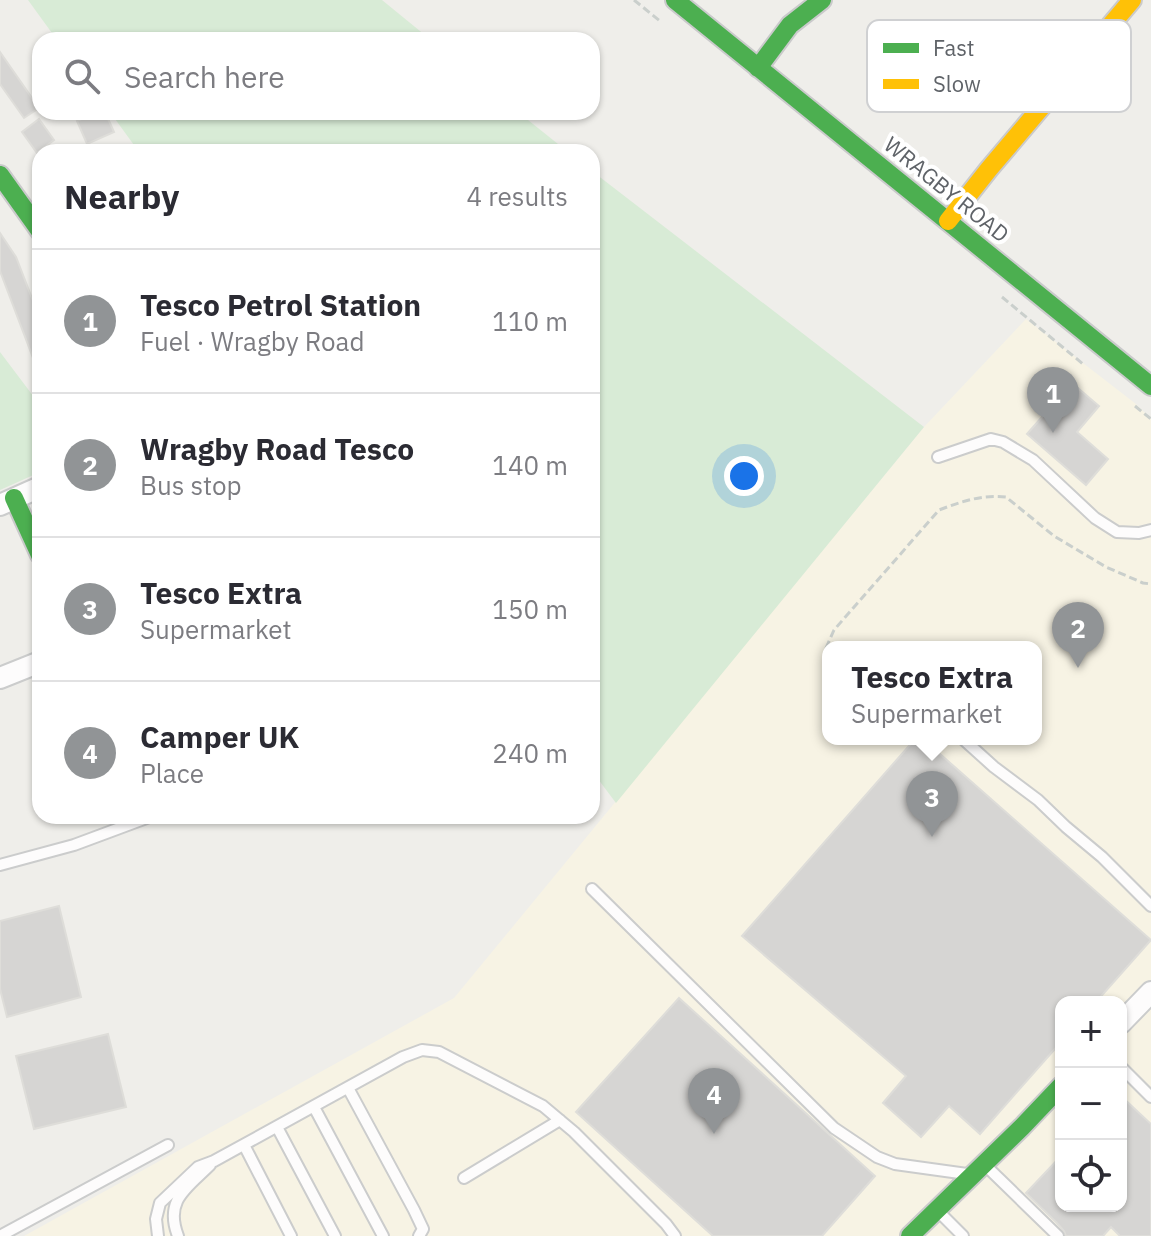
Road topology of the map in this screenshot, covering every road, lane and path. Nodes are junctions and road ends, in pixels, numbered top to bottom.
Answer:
1 (675, 0) edge
2 (822, 0) edge
3 (1132, 0) edge
4 (1115, 20) edge
5 (758, 68) junction
6 (1037, 112) edge
7 (0, 175) edge
8 (32, 215) edge
9 (948, 221) junction
10 (1151, 386) edge
11 (938, 457) dead end
12 (32, 491) edge
13 (7, 502) edge
14 (1151, 530) edge
15 (32, 542) edge
16 (1151, 584) edge
17 (829, 641) edge
18 (32, 665) edge
19 (0, 678) edge
20 (970, 745) edge
21 (130, 824) edge
22 (0, 865) edge
23 (592, 889) dead end
24 (1151, 906) edge
25 (1151, 992) edge
26 (1127, 1017) edge
27 (1122, 1068) edge
28 (348, 1088) junction
29 (1055, 1092) edge
30 (1151, 1097) edge
31 (314, 1107) junction
32 (560, 1120) junction
33 (277, 1127) junction
34 (168, 1145) dead end
35 (244, 1145) junction
36 (214, 1161) junction
37 (978, 1169) junction
38 (464, 1178) dead end
39 (937, 1210) junction
40 (0, 1236) edge
41 (158, 1236) edge
42 (178, 1236) edge
43 (291, 1236) edge
44 (335, 1236) edge
45 (383, 1236) edge
46 (419, 1236) edge
47 (675, 1236) edge
48 (910, 1236) edge
49 (963, 1236) edge
50 (1058, 1236) edge

1 - 5 main road, WRAGBY ROAD
2 - 5 main road
3 - 4 main road
5 - 9 main road, WRAGBY ROAD
6 - 9 main road
7 - 8 main road
9 - 10 main road, WRAGBY ROAD
11 - 14 lane
12 - 13 street
13 - 15 main road
16 - 17 path
18 - 19 street
20 - 24 lane
21 - 22 lane
23 - 37 lane
25 - 26 street
27 - 30 lane
28 - 31 lane
28 - 32 lane
28 - 46 lane
29 - 37 main road
31 - 33 lane
31 - 45 lane
32 - 38 lane
32 - 47 lane
33 - 35 lane
33 - 44 lane
34 - 40 lane
35 - 36 lane
35 - 43 lane
36 - 41 lane
36 - 42 lane
37 - 39 main road
37 - 50 lane
39 - 48 main road
39 - 49 lane

